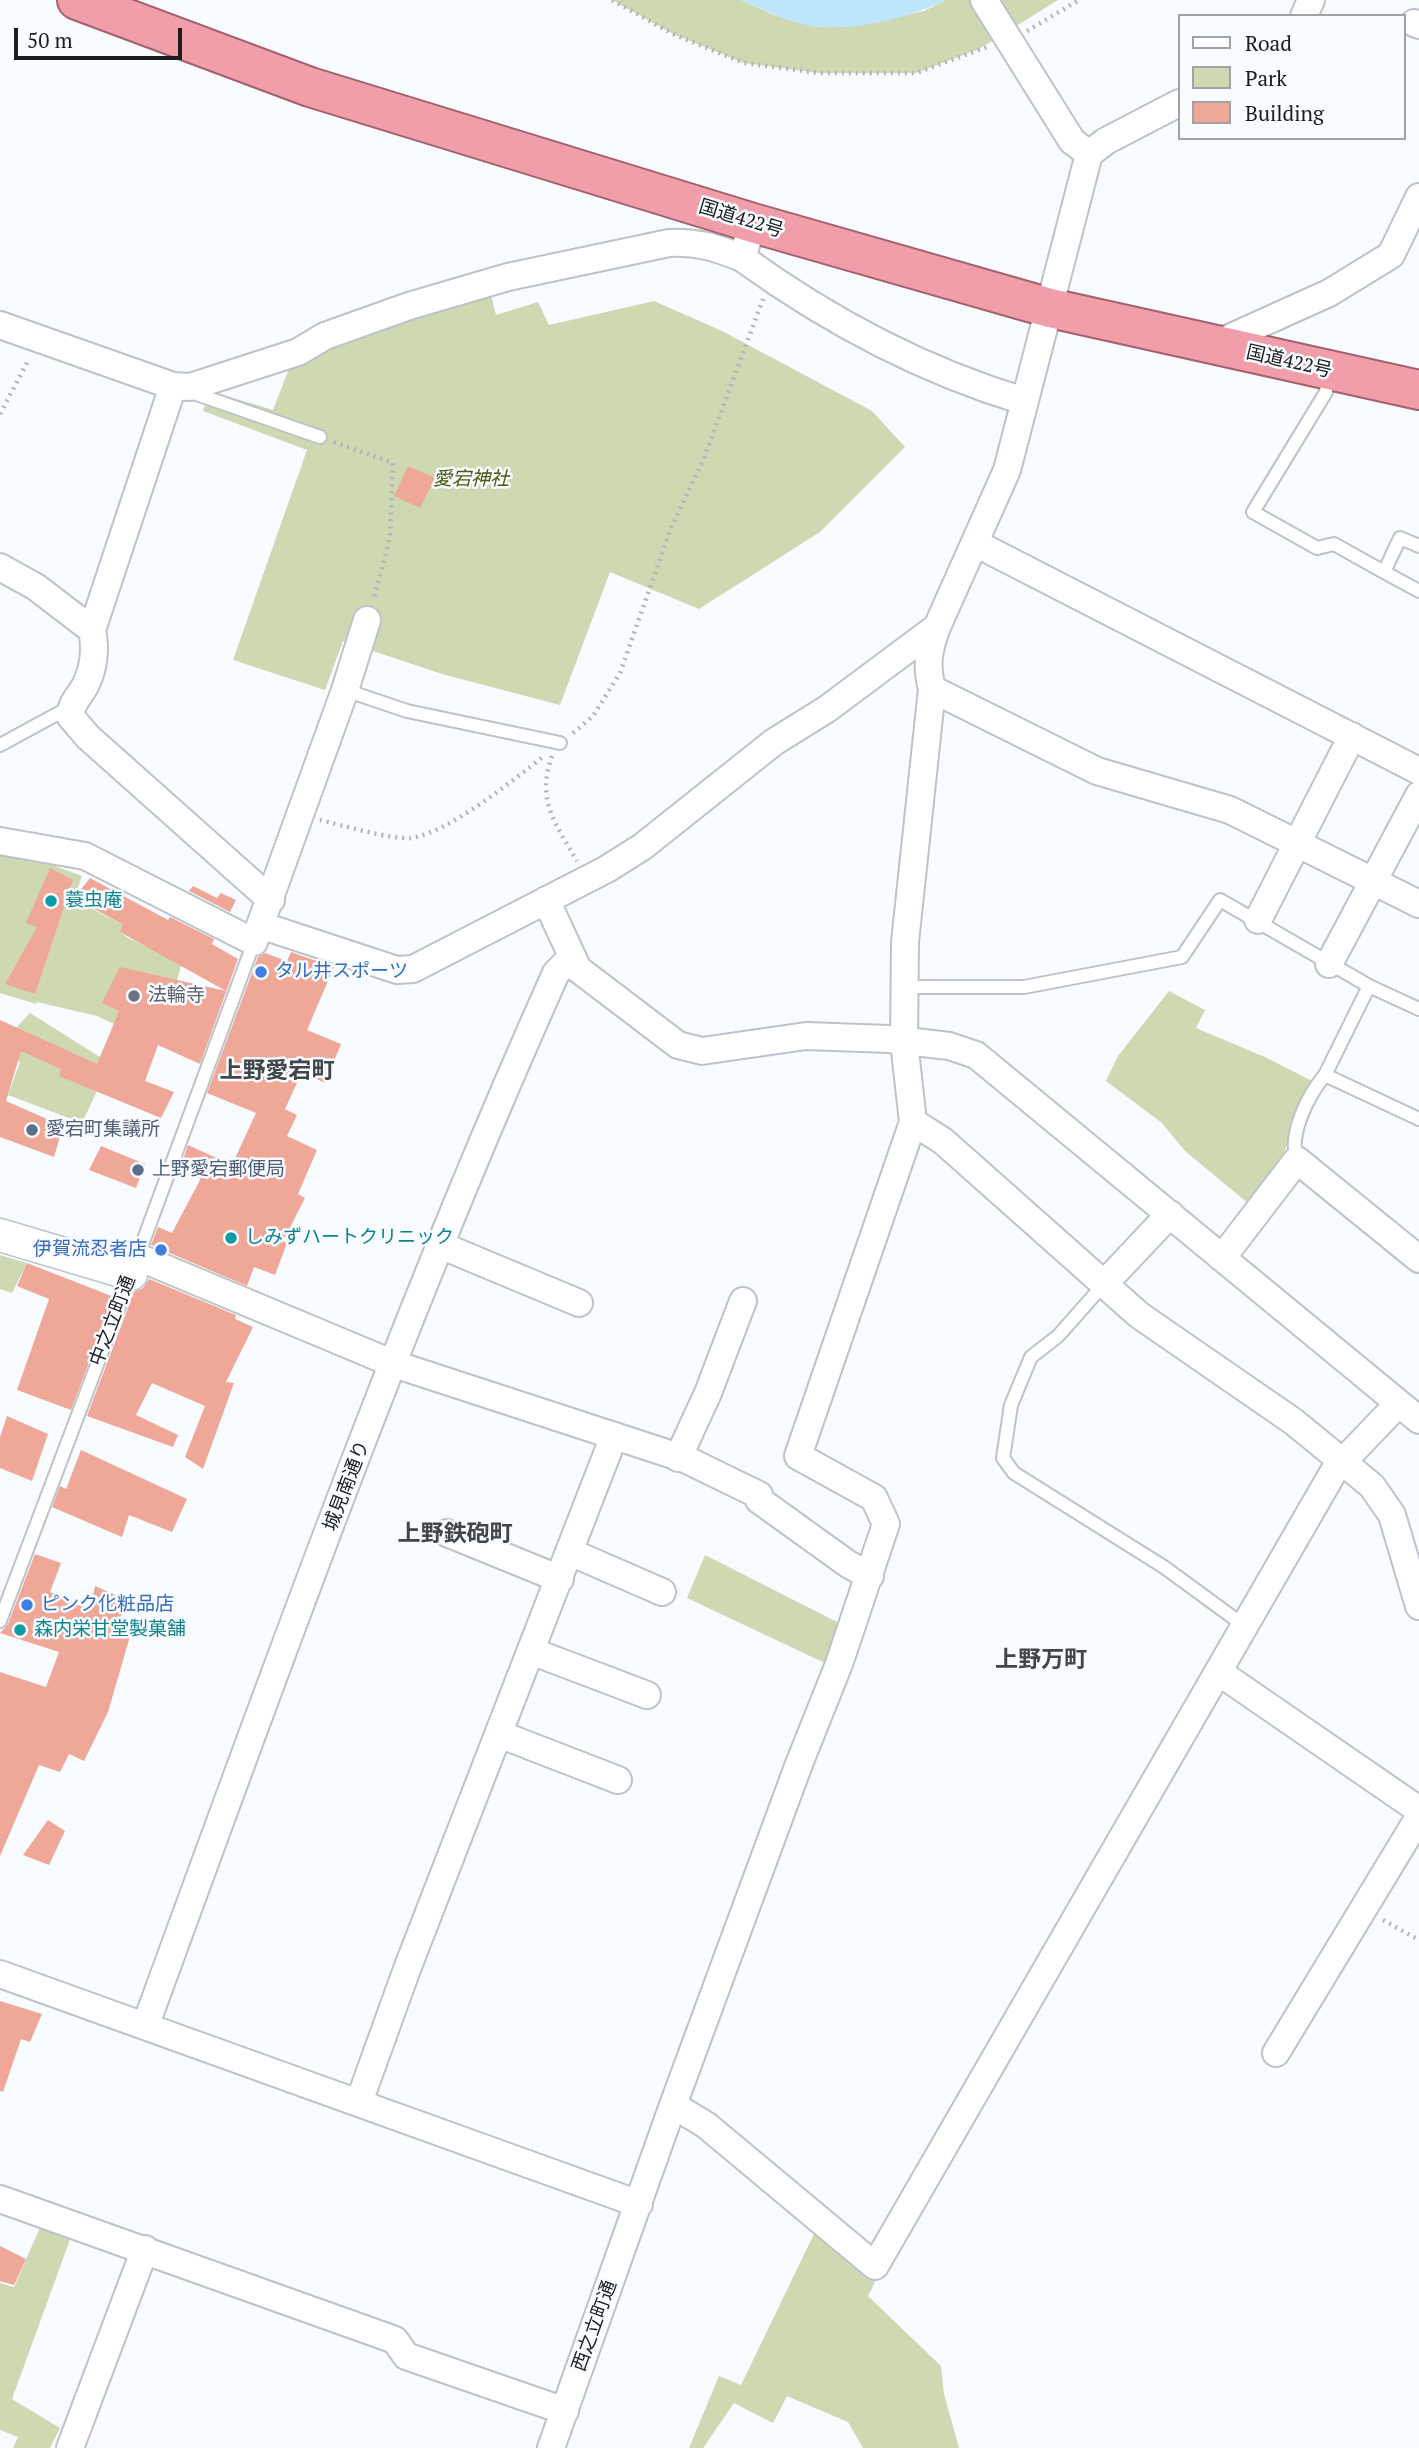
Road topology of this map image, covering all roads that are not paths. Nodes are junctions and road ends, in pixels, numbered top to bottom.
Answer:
1 (77, 0) edge
2 (984, 0) edge
3 (1178, 104) edge
4 (1089, 154) junction
5 (1419, 197) edge
6 (748, 240) junction
7 (1050, 308) junction
8 (0, 325) edge
9 (1216, 344) junction
10 (1328, 372) junction
11 (173, 386) junction
12 (1419, 390) edge
13 (1024, 401) junction
14 (320, 437) road end
15 (975, 543) junction
16 (1419, 546) edge
17 (0, 567) edge
18 (1384, 572) junction
19 (1419, 592) edge
20 (367, 620) dead end
21 (937, 627) junction
22 (92, 630) junction
23 (932, 689) junction
24 (345, 690) junction
25 (71, 707) junction
26 (1352, 736) junction
27 (560, 743) road end
28 (0, 745) edge
29 (1419, 771) edge
30 (1419, 794) edge
31 (0, 841) edge
32 (1297, 843) junction
33 (1374, 881) junction
34 (271, 900) junction
35 (546, 900) junction
36 (1419, 904) edge
37 (1258, 920) junction
38 (257, 933) junction
39 (571, 958) junction
40 (1329, 964) junction
41 (1368, 986) junction
42 (905, 987) junction
43 (1419, 1009) edge
44 (904, 1042) junction
45 (1325, 1075) junction
46 (1419, 1119) edge
47 (913, 1122) junction
48 (1297, 1160) junction
49 (1170, 1214) junction
50 (0, 1235) edge
51 (440, 1245) junction
52 (1222, 1258) junction
53 (1419, 1259) edge
54 (135, 1265) junction
55 (1105, 1283) junction
56 (743, 1301) dead end
57 (579, 1303) dead end
58 (394, 1364) junction
59 (1409, 1412) edge
60 (614, 1436) junction
61 (678, 1458) junction
62 (1344, 1461) junction
63 (447, 1533) dead end
64 (570, 1552) junction
65 (870, 1576) junction
66 (560, 1579) junction
67 (663, 1592) dead end
68 (1419, 1606) edge
69 (0, 1621) edge
70 (1246, 1627) junction
71 (531, 1651) junction
72 (1220, 1673) junction
73 (647, 1695) dead end
74 (499, 1734) junction
75 (618, 1780) dead end
76 (1419, 1810) edge
77 (1419, 1817) edge
78 (0, 1974) edge
79 (146, 2024) junction
80 (1276, 2053) dead end
81 (359, 2102) junction
82 (673, 2105) junction
83 (0, 2199) edge
84 (639, 2204) junction
85 (145, 2249) junction
86 (565, 2411) junction
87 (70, 2448) edge
88 (551, 2448) edge

1 - 6 highway, 国道422号
2 - 4 street
3 - 4 street
4 - 7 street
5 - 9 street
6 - 7 highway, 国道422号
6 - 11 street
6 - 13 street
7 - 9 highway, 国道422号
7 - 13 street
8 - 11 street
9 - 10 highway, 国道422号
10 - 12 highway, 国道422号
10 - 18 lane
11 - 14 lane
11 - 22 street
13 - 15 street
15 - 21 street
15 - 26 street
16 - 18 lane
17 - 22 street
18 - 19 lane
20 - 24 street
21 - 23 street
21 - 35 street
22 - 25 street
23 - 32 street
23 - 42 street
24 - 27 lane
24 - 34 street
25 - 28 lane
25 - 34 street
26 - 29 street
26 - 32 street
30 - 33 street
31 - 38 street
32 - 33 street
32 - 37 street
33 - 36 street
33 - 40 street
34 - 38 street
35 - 38 street
35 - 39 street
37 - 40 lane
37 - 42 lane
38 - 54 lane, 中之立町通
39 - 44 street
39 - 51 street, 城見南通り
40 - 41 lane
41 - 43 lane
41 - 45 lane
42 - 44 street
44 - 47 street
44 - 49 street
45 - 46 lane
45 - 48 lane
47 - 55 street
47 - 65 street, 西之立町通
48 - 52 street
48 - 53 street
49 - 52 street
49 - 55 street
50 - 54 street
51 - 57 street
51 - 58 street, 城見南通り
52 - 59 street
54 - 58 street
54 - 69 lane, 中之立町通
55 - 62 street
55 - 70 lane
56 - 61 street
58 - 60 street
58 - 79 street, 城見南通り
59 - 62 street
60 - 61 street
60 - 64 street
61 - 65 street
62 - 68 street
62 - 70 street
63 - 66 street
64 - 66 street
64 - 67 street
65 - 82 street, 西之立町通
66 - 71 street
70 - 72 street
71 - 73 street
71 - 74 street
72 - 76 street
72 - 82 street
74 - 75 street
74 - 81 street
77 - 80 street
78 - 79 street
79 - 81 street
81 - 84 street
82 - 84 street, 西之立町通
83 - 85 street
84 - 86 street, 西之立町通
85 - 86 street
85 - 87 street
86 - 88 street, 西之立町通

